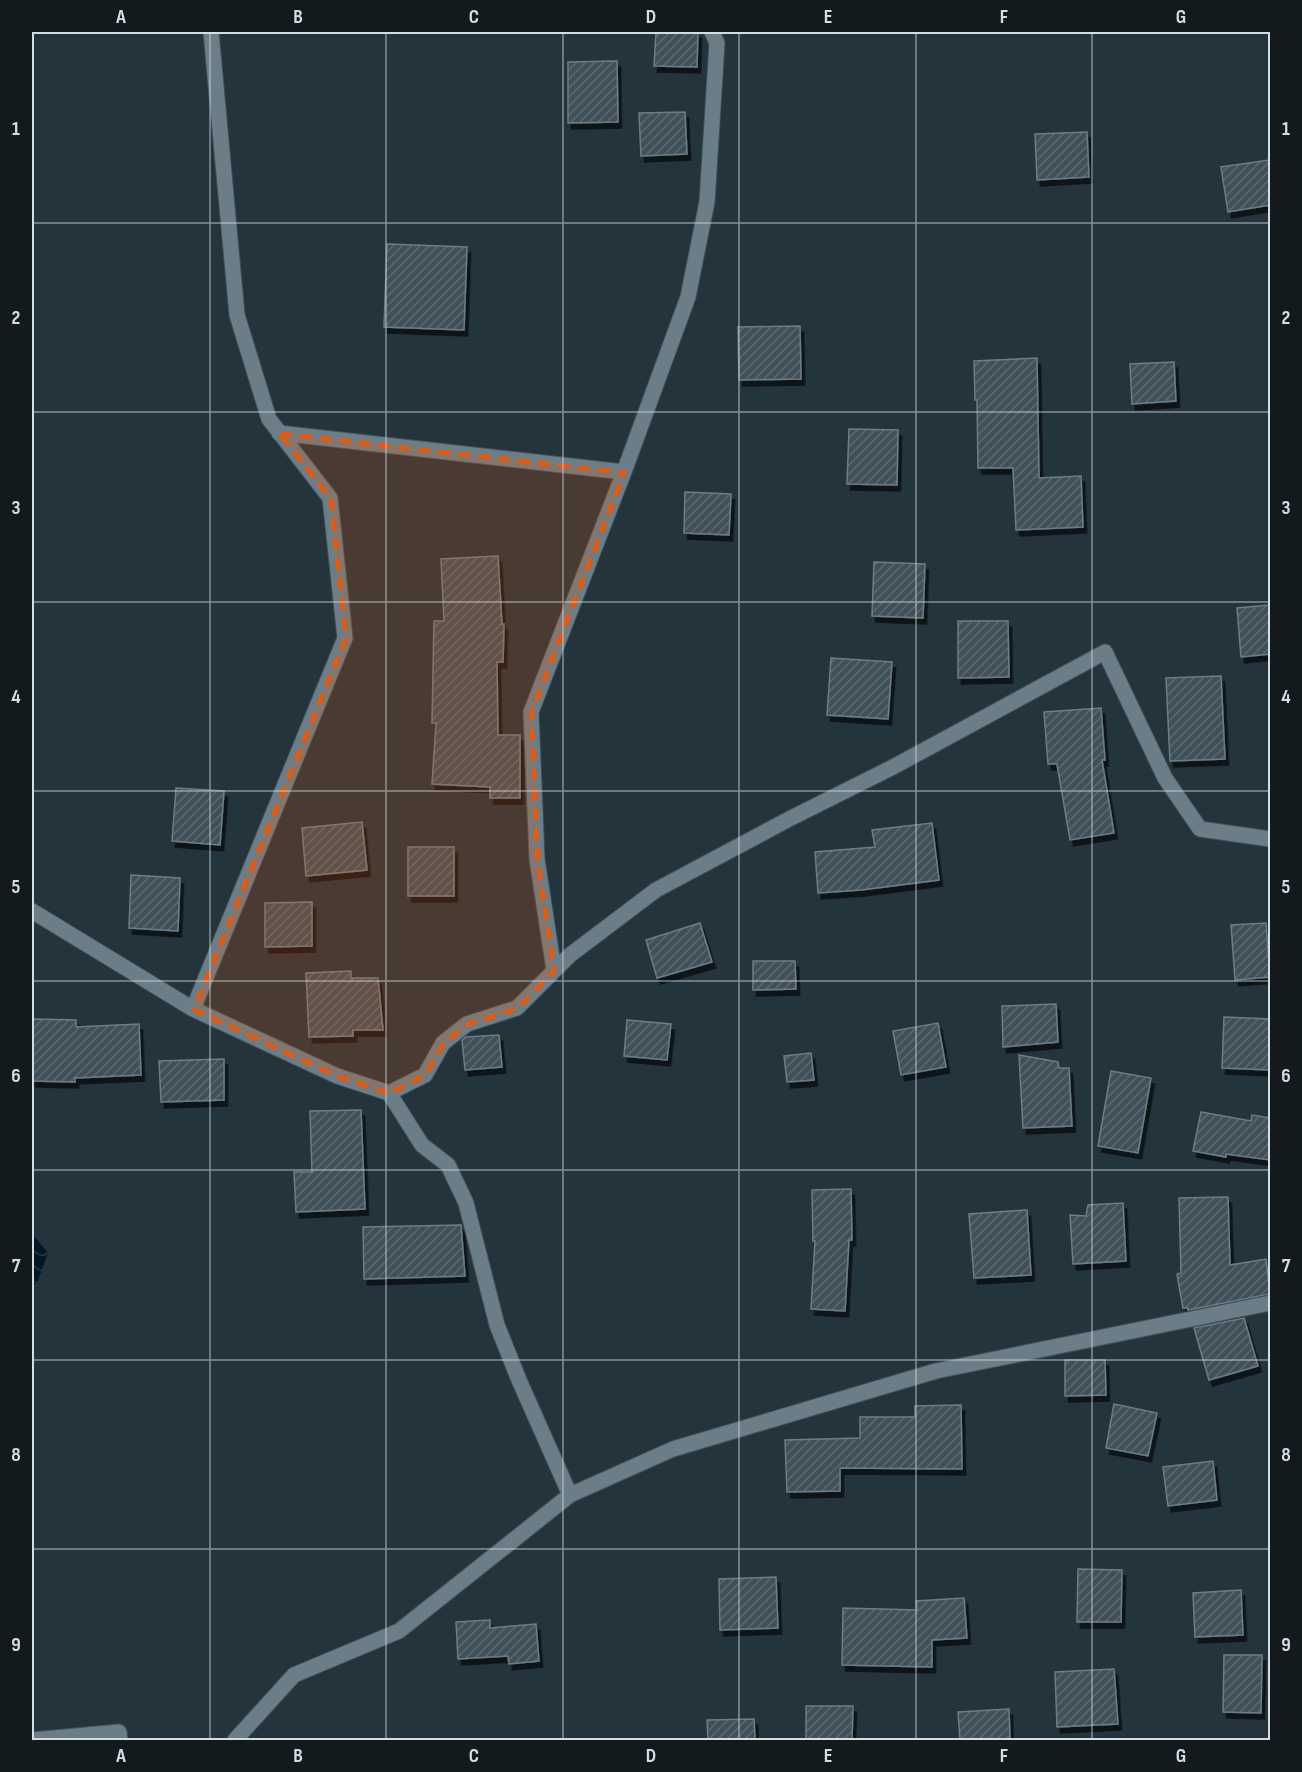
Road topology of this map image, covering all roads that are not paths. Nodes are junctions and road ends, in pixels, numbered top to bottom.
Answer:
1 (211, 32) edge
2 (712, 32) edge
3 (279, 433) junction
4 (624, 472) junction
5 (1270, 839) edge
6 (32, 911) edge
7 (554, 970) junction
8 (193, 1009) junction
9 (389, 1093) junction
10 (1270, 1303) edge
11 (570, 1495) junction
12 (32, 1740) edge
13 (120, 1740) edge
14 (235, 1740) edge

1 - 3 street
2 - 4 street
3 - 4 street
3 - 8 street
4 - 7 street
5 - 7 street
6 - 8 street
7 - 9 street
8 - 9 street
9 - 11 street
10 - 11 street
11 - 14 street
12 - 13 street

